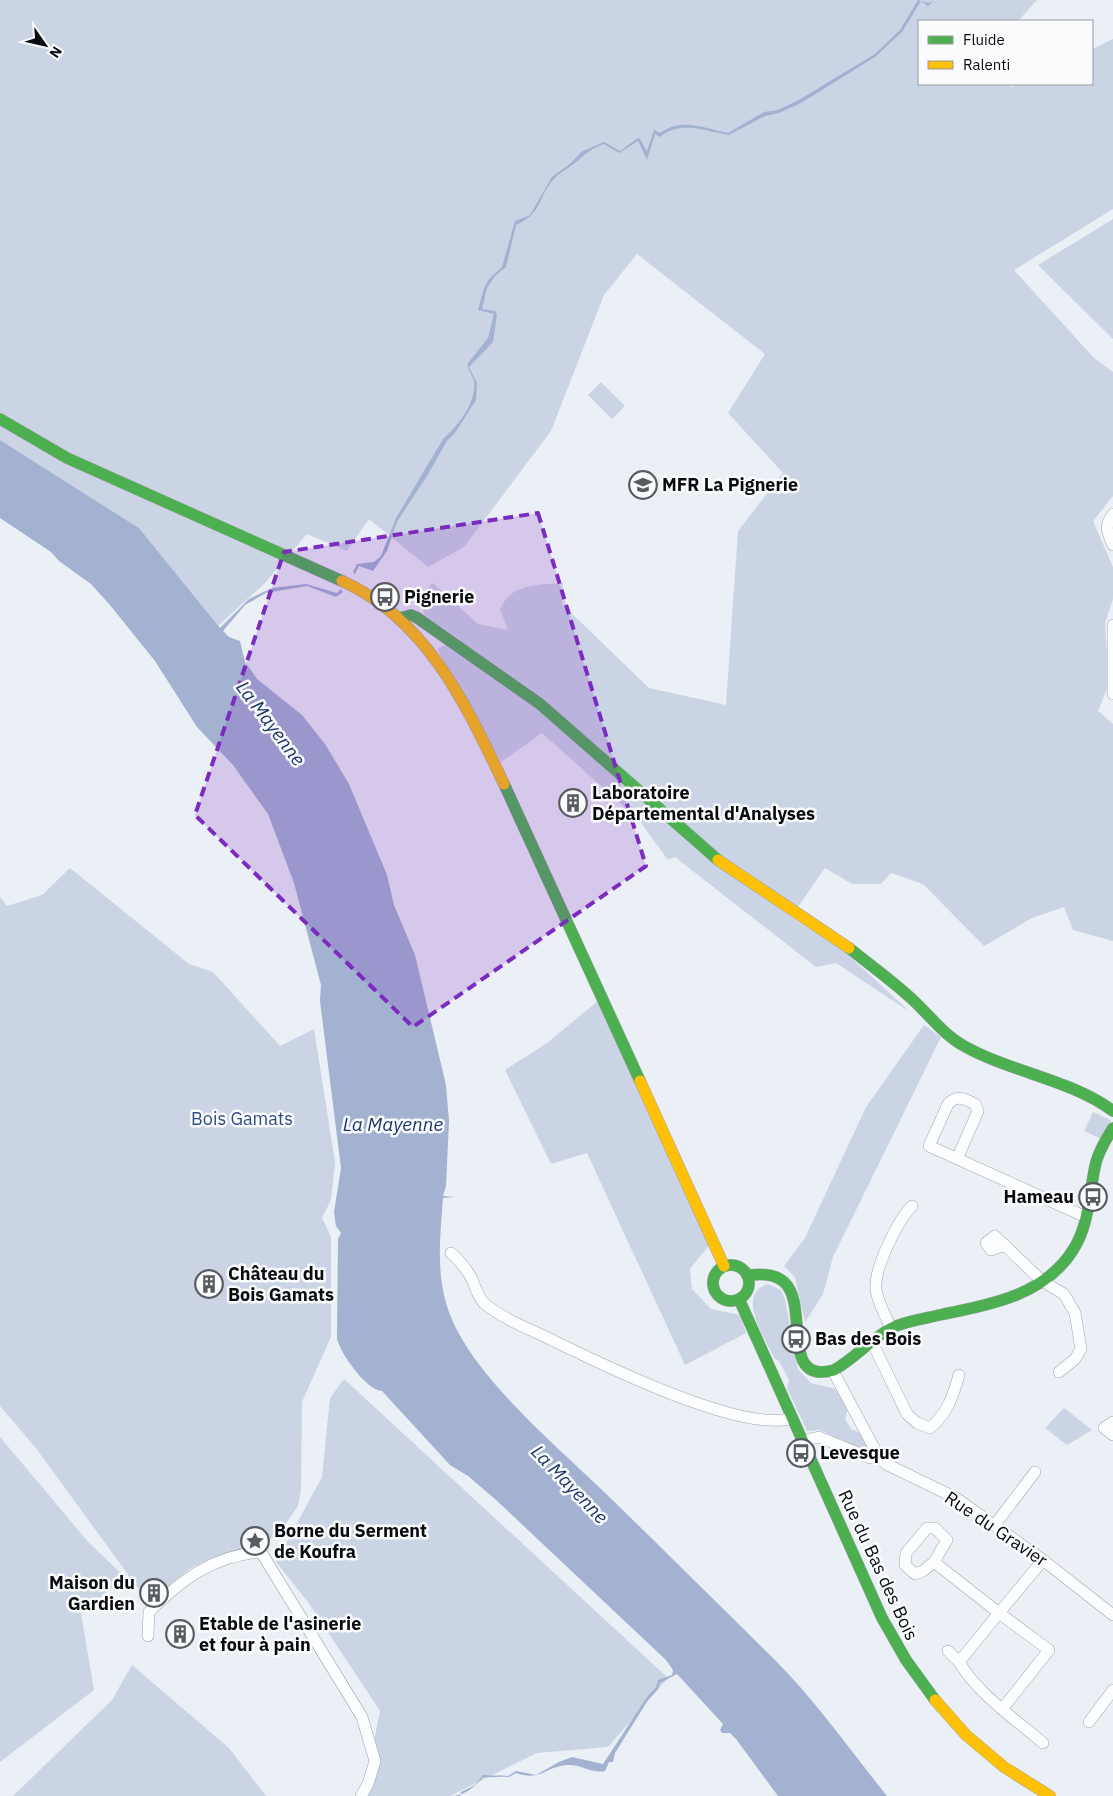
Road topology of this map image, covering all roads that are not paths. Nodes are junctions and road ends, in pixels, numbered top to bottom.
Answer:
1 (0, 419) edge
2 (1113, 514) edge
3 (1113, 545) edge
4 (400, 618) junction
5 (1113, 625) edge
6 (1113, 694) edge
7 (1113, 1111) edge
8 (1113, 1128) edge
9 (957, 1160) junction
10 (912, 1206) dead end
11 (1086, 1217) junction
12 (1005, 1245) dead end
13 (451, 1253) dead end
14 (724, 1266) junction
15 (747, 1275) junction
16 (1042, 1282) junction
17 (739, 1299) junction
18 (891, 1328) junction
19 (872, 1344) junction
20 (833, 1371) junction
21 (1059, 1372) dead end
22 (959, 1375) dead end
23 (792, 1418) junction
24 (802, 1441) junction
25 (879, 1457) junction
26 (1035, 1472) dead end
27 (994, 1526) junction
28 (1043, 1560) junction
29 (934, 1562) dead end
30 (999, 1613) junction
31 (1113, 1615) edge
32 (148, 1636) dead end
33 (948, 1651) dead end
34 (959, 1662) junction
35 (1113, 1690) edge
36 (1003, 1708) junction
37 (1088, 1722) dead end
38 (1043, 1743) dead end
39 (361, 1796) edge
40 (1050, 1796) edge

1 - 4 street
2 - 3 street
4 - 7 street
4 - 14 street
5 - 6 street
8 - 11 street
9 - 9 street
9 - 11 street
10 - 18 street
11 - 16 street
12 - 16 street
13 - 23 street
14 - 15 street
14 - 17 street
15 - 17 street
15 - 20 street
16 - 18 street
16 - 21 street
17 - 23 street, Rue du Bas des Bois
18 - 19 street
19 - 20 street
19 - 22 street
20 - 25 street, Rue du Gravier
23 - 24 street, Rue du Bas des Bois
24 - 25 street
24 - 40 street, Rue du Bas des Bois
25 - 27 street, Rue du Gravier
26 - 27 street
27 - 28 street, Rue du Gravier
28 - 30 street
28 - 31 street, Rue du Gravier
29 - 30 street
30 - 34 street
30 - 36 street
32 - 39 street
33 - 34 street
34 - 36 street
35 - 37 street
36 - 38 street

